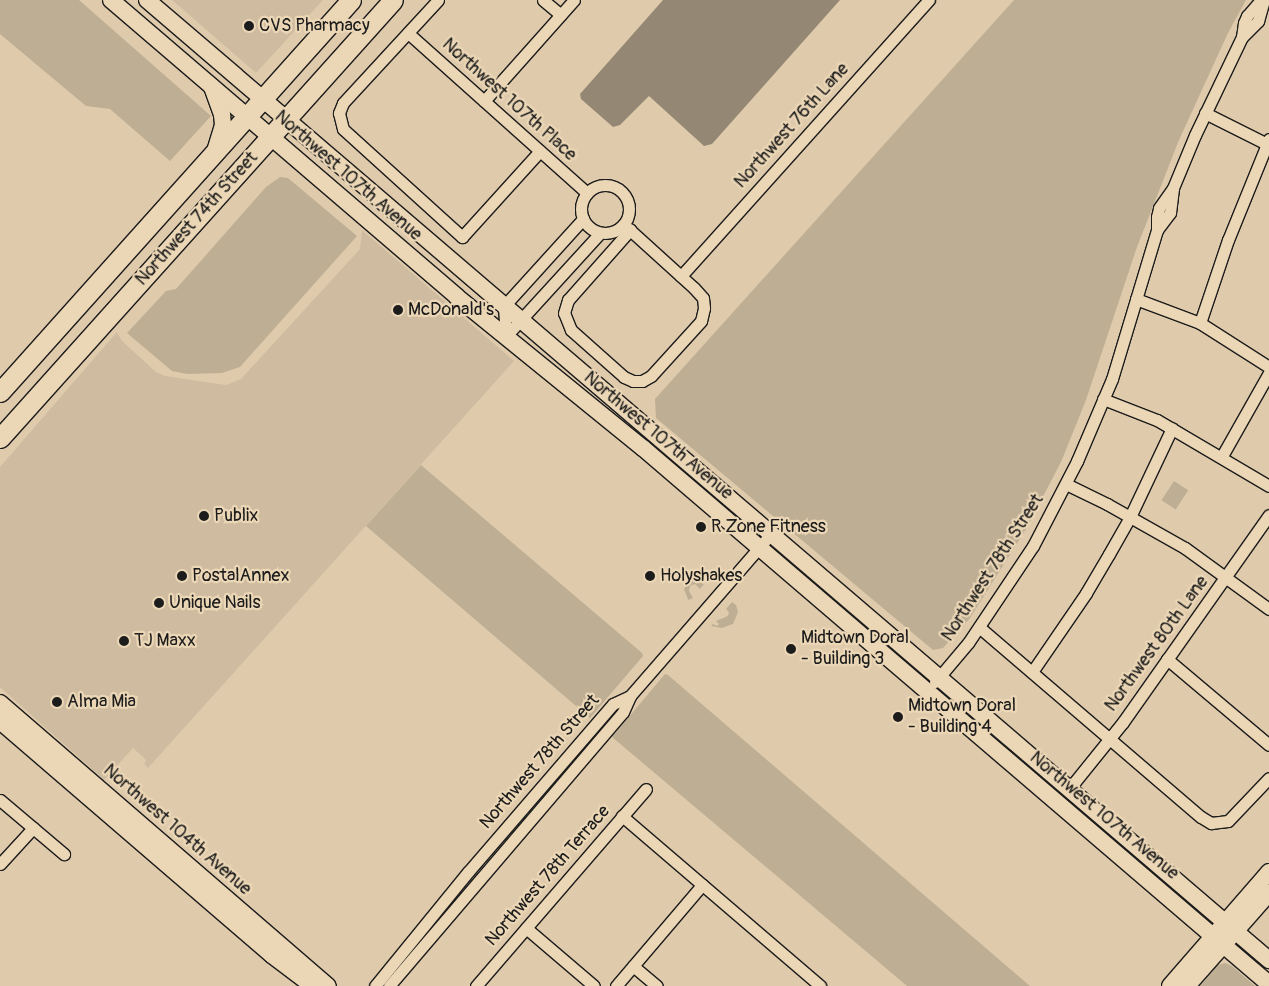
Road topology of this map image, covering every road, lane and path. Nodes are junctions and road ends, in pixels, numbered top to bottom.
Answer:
1 (111, 0) edge
2 (147, 0) edge
3 (351, 0) edge
4 (393, 0) edge
5 (438, 0) edge
6 (543, 0) edge
7 (574, 0) edge
8 (929, 0) edge
9 (1262, 0) edge
10 (561, 15) junction
11 (408, 33) junction
12 (210, 82) junction
13 (263, 99) junction
14 (484, 101) junction
15 (1205, 113) junction
16 (248, 116) junction
17 (286, 119) junction
18 (271, 136) junction
19 (1268, 143) edge
20 (540, 150) junction
21 (215, 152) junction
22 (587, 193) junction
23 (582, 219) junction
24 (627, 228) junction
25 (600, 233) junction
26 (560, 244) junction
27 (576, 258) junction
28 (681, 276) junction
29 (1136, 299) junction
30 (504, 306) junction
31 (521, 320) junction
32 (1200, 323) junction
33 (506, 336) junction
34 (1269, 367) edge
35 (1269, 373) edge
36 (0, 392) edge
37 (1103, 399) junction
38 (1172, 428) junction
39 (0, 438) edge
40 (1222, 456) junction
41 (1066, 484) junction
42 (1269, 486) edge
43 (1269, 515) edge
44 (1130, 517) junction
45 (771, 534) junction
46 (759, 548) junction
47 (1227, 577) junction
48 (1269, 609) edge
49 (979, 627) junction
50 (1167, 659) junction
51 (1032, 672) junction
52 (939, 678) junction
53 (927, 692) junction
54 (630, 696) junction
55 (0, 704) edge
56 (0, 721) edge
57 (1110, 739) junction
58 (1269, 745) edge
59 (1269, 778) edge
60 (646, 789) dead end
61 (1070, 789) junction
62 (0, 800) edge
63 (622, 816) junction
64 (33, 828) junction
65 (64, 854) dead end
66 (0, 864) edge
67 (468, 872) junction
68 (1269, 872) edge
69 (478, 881) junction
70 (702, 885) junction
71 (1269, 893) edge
72 (1230, 926) junction
73 (526, 928) junction
74 (1218, 940) junction
75 (1269, 960) edge
76 (633, 966) junction
77 (1269, 984) edge
78 (313, 986) edge
79 (328, 986) edge
80 (375, 986) edge
81 (389, 986) edge
82 (476, 986) edge
83 (594, 986) edge
84 (616, 986) edge
85 (657, 986) edge
86 (820, 986) edge
87 (1170, 986) edge
88 (1187, 986) edge

1 - 12 main road, Northwest 107th Avenue
2 - 13 main road, Northwest 107th Avenue
3 - 13 main road, Northwest 74th Street
4 - 17 main road, Northwest 74th Street
5 - 11 street
6 - 10 street
7 - 10 street
8 - 28 street, Northwest 76th Lane
9 - 15 street, Northwest 78th Street
10 - 14 street
11 - 14 street, Northwest 107th Place
11 - 20 street
12 - 16 main road, Northwest 107th Avenue
12 - 21 main road
13 - 16 main road, Northwest 74th Street
13 - 17 main road, Northwest 107th Avenue
14 - 20 street, Northwest 107th Place
15 - 19 street
15 - 29 street, Northwest 78th Street
16 - 18 main road, Northwest 107th Avenue
16 - 21 main road, Northwest 74th Street
17 - 18 main road, Northwest 74th Street
17 - 30 main road, Northwest 107th Avenue
18 - 33 main road, Northwest 107th Avenue
18 - 39 main road, Northwest 74th Street
19 - 32 street
20 - 22 street, Northwest 107th Place
21 - 36 main road, Northwest 74th Street
22 - 23 street
22 - 24 street
23 - 25 street
23 - 26 street
24 - 25 street
24 - 28 street
24 - 28 street
25 - 27 street
26 - 27 street
26 - 30 street
27 - 31 street
29 - 32 street
29 - 37 street, Northwest 78th Street
30 - 31 main road, Northwest 107th Avenue
30 - 33 street
31 - 33 street
31 - 45 main road, Northwest 107th Avenue
32 - 34 street
33 - 46 main road, Northwest 107th Avenue
35 - 40 street
37 - 38 street
37 - 41 street, Northwest 78th Street
38 - 40 street
38 - 44 street
40 - 42 street
41 - 44 street
41 - 49 street, Northwest 78th Street
43 - 47 street, Northwest 80th Lane
44 - 47 street
44 - 51 street
45 - 46 street
45 - 52 main road, Northwest 107th Avenue
46 - 53 main road, Northwest 107th Avenue
46 - 54 street
47 - 48 street
47 - 50 street, Northwest 80th Lane
49 - 51 street
49 - 52 street, Northwest 78th Street
50 - 57 street, Northwest 80th Lane
50 - 58 street
51 - 57 street
52 - 53 street, Northwest 78th Street
52 - 61 main road, Northwest 107th Avenue
53 - 74 main road, Northwest 107th Avenue
54 - 67 street, Northwest 78th Street
54 - 69 street, Northwest 78th Street
55 - 79 main road, Northwest 104th Avenue
56 - 78 main road, Northwest 104th Avenue
57 - 59 street
57 - 61 street, Northwest 80th Lane
60 - 63 street, Northwest 78th Terrace
61 - 72 main road, Northwest 107th Avenue
62 - 64 street
63 - 70 street
63 - 73 street, Northwest 78th Terrace
64 - 65 street
64 - 66 street
67 - 69 street
67 - 80 street, Northwest 78th Street
68 - 72 main road
69 - 81 street, Northwest 78th Street
70 - 76 street
70 - 86 street
71 - 72 main road
72 - 74 main road
72 - 75 main road, Northwest 107th Avenue
73 - 82 street, Northwest 78th Terrace
73 - 83 street
74 - 77 main road, Northwest 107th Avenue
74 - 87 main road
74 - 88 main road
76 - 84 street
76 - 85 street

